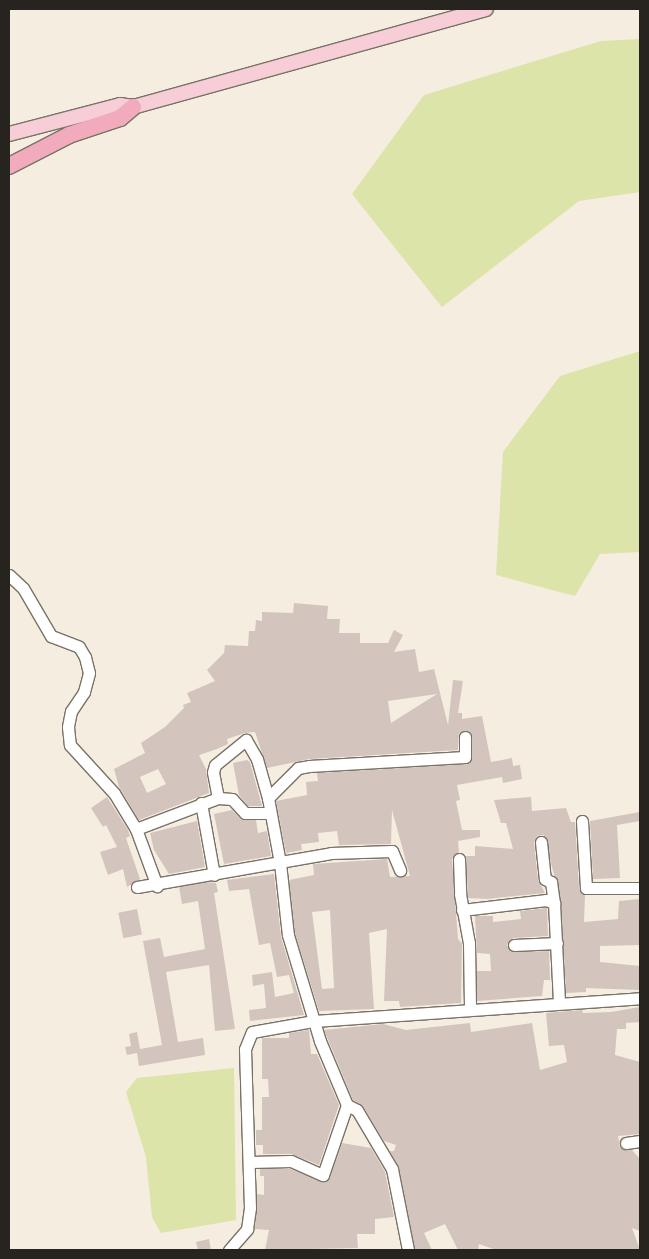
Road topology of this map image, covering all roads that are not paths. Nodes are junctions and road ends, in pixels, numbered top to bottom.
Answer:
1 (486, 9) edge
2 (133, 107) junction
3 (9, 134) edge
4 (9, 166) edge
5 (9, 575) edge
6 (465, 736) dead end
7 (218, 798) junction
8 (268, 798) junction
9 (201, 803) junction
10 (270, 813) junction
11 (582, 821) dead end
12 (136, 829) junction
13 (541, 842) dead end
14 (459, 859) dead end
15 (280, 863) junction
16 (400, 870) dead end
17 (214, 875) junction
18 (157, 886) junction
19 (137, 888) dead end
20 (640, 888) edge
21 (554, 903) junction
22 (462, 910) junction
23 (557, 943) junction
24 (514, 944) dead end
25 (640, 998) edge
26 (559, 1001) junction
27 (470, 1010) junction
28 (314, 1021) junction
29 (347, 1105) junction
30 (640, 1141) edge
31 (626, 1143) dead end
32 (250, 1162) junction
33 (229, 1250) edge
34 (408, 1250) edge

1 - 2 main road
2 - 3 main road
2 - 4 highway
5 - 12 street
6 - 8 street
7 - 8 street
7 - 9 street
7 - 10 street
8 - 10 street
9 - 12 street
9 - 17 street
10 - 15 street
11 - 20 street
12 - 18 street
13 - 21 street
14 - 22 street
15 - 16 street
15 - 17 street
15 - 28 street
17 - 18 street
18 - 19 street
21 - 22 street
21 - 23 street
22 - 27 street
23 - 24 street
23 - 26 street
25 - 26 street
26 - 27 street
27 - 28 street
28 - 29 street
28 - 32 street
29 - 32 street
29 - 34 street
30 - 31 street
32 - 33 street

